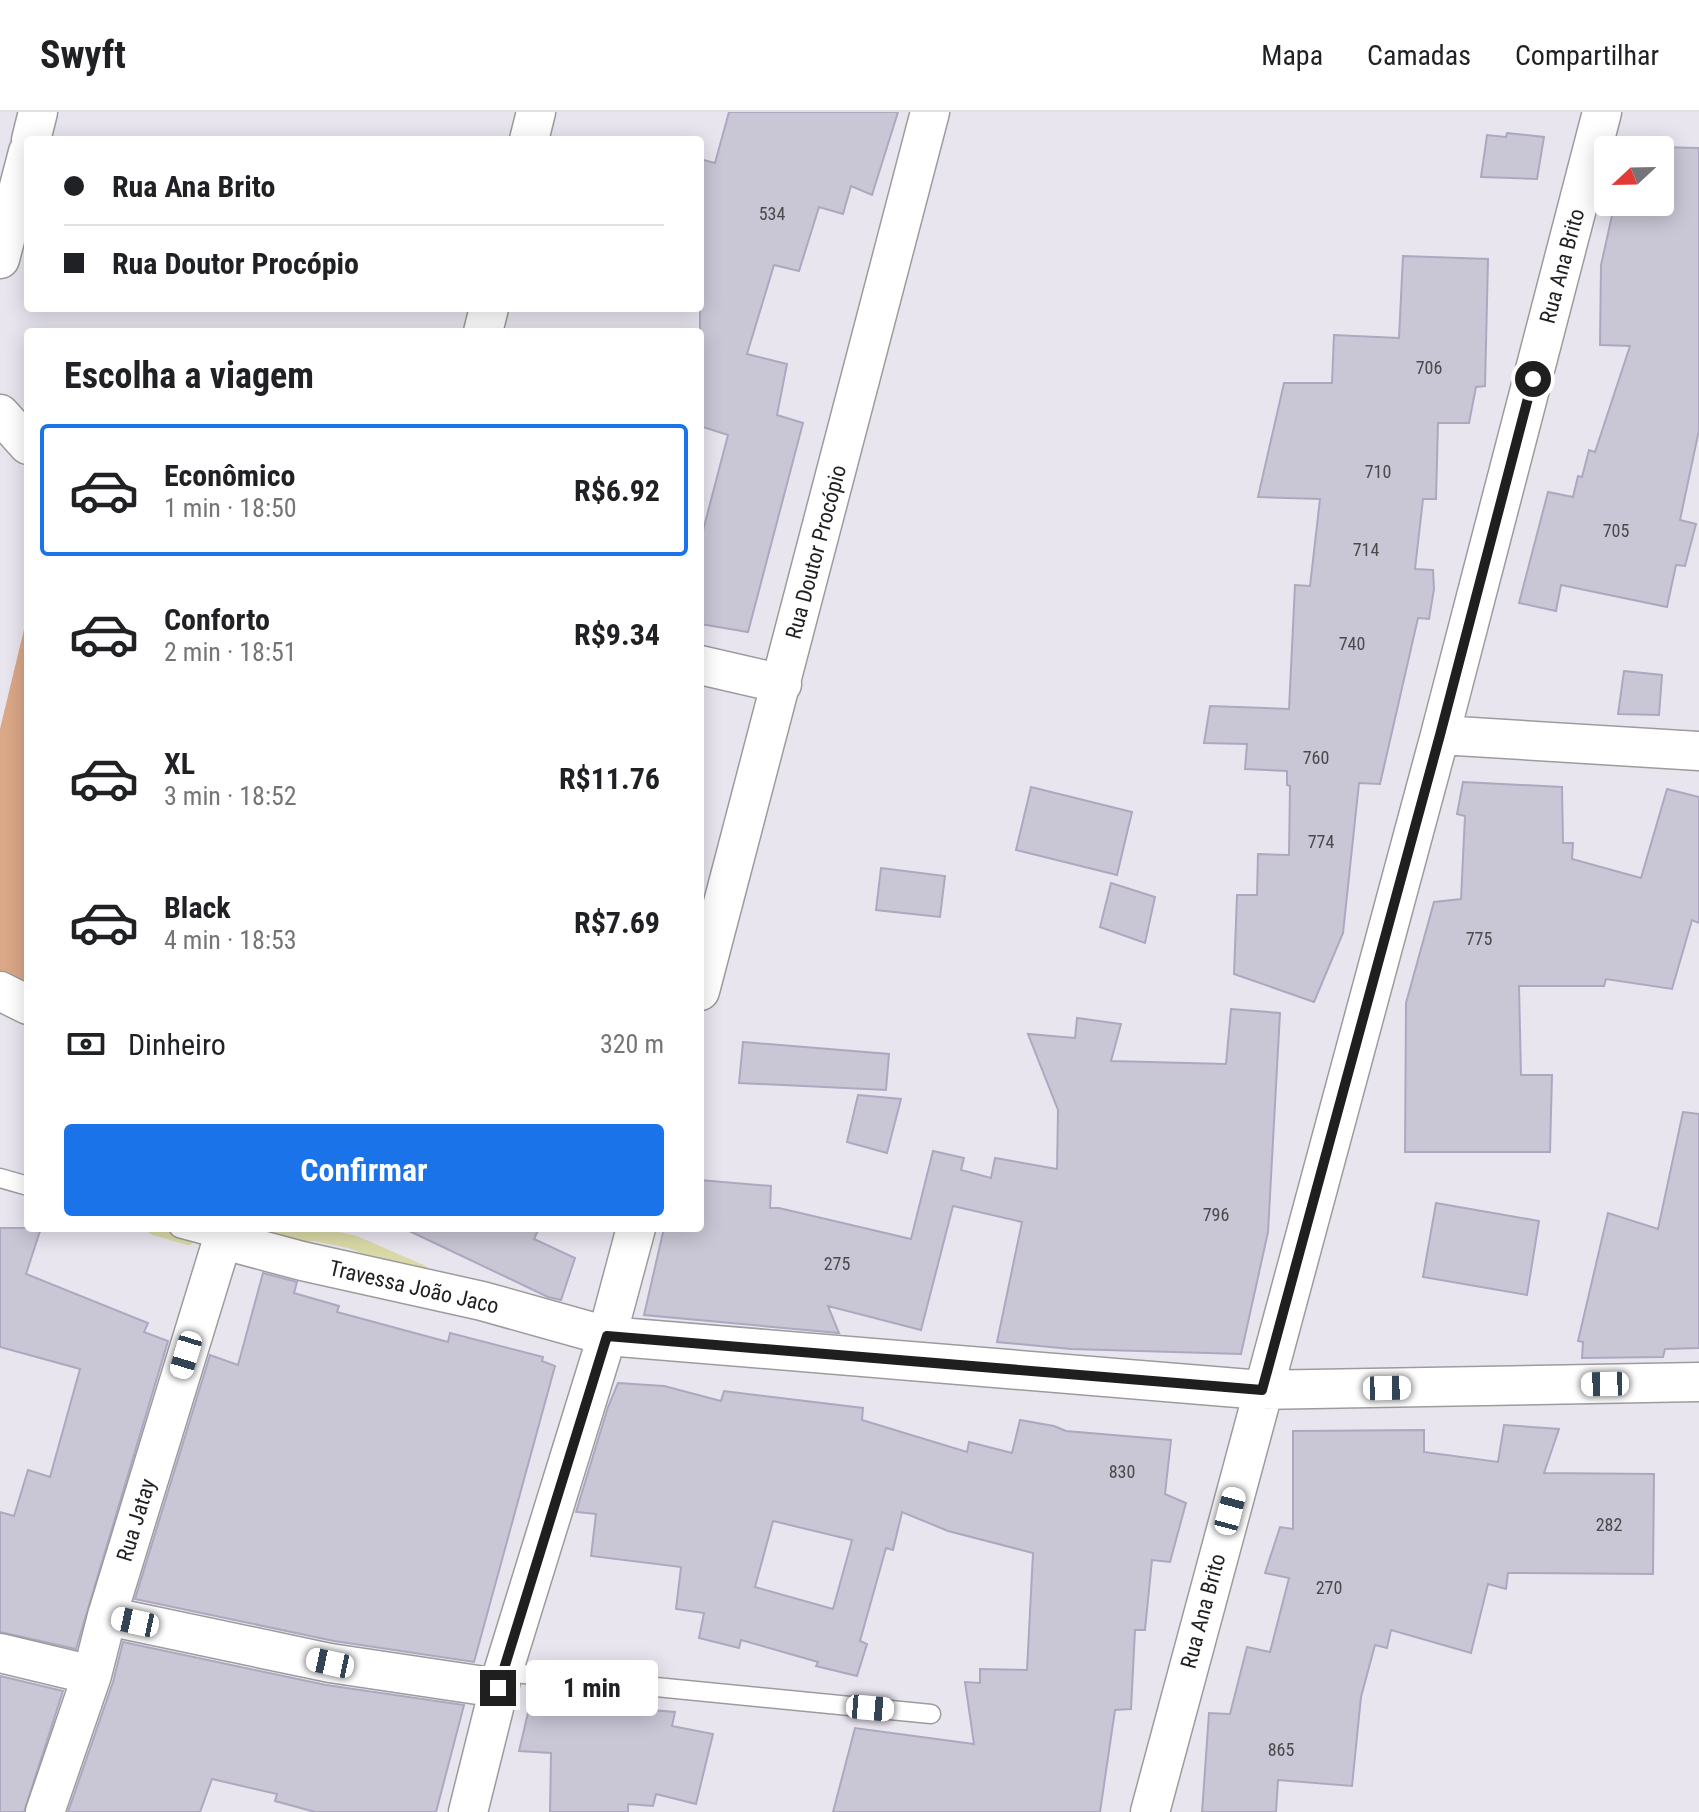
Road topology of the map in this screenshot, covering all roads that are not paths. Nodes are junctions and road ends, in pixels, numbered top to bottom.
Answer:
1 (38, 112) edge
2 (536, 112) edge
3 (930, 112) edge
4 (1602, 112) edge
5 (32, 136) edge
6 (530, 136) edge
7 (24, 167) edge
8 (0, 259) edge
9 (0, 414) edge
10 (24, 441) edge
11 (704, 666) edge
12 (782, 684) junction
13 (1440, 735) junction
14 (1699, 751) edge
15 (704, 976) edge
16 (0, 991) edge
17 (24, 1003) edge
18 (0, 1178) edge
19 (24, 1185) edge
20 (635, 1232) edge
21 (223, 1234) edge
22 (607, 1336) junction
23 (1699, 1382) edge
24 (1262, 1390) junction
25 (107, 1616) junction
26 (0, 1653) edge
27 (92, 1675) junction
28 (501, 1680) junction
29 (931, 1714) dead end
30 (45, 1812) edge
31 (468, 1812) edge
32 (1150, 1812) edge

1 - 5 street
2 - 6 street
3 - 12 street, Rua Doutor Procópio
4 - 13 street, Rua Ana Brito
7 - 8 street
9 - 10 street
11 - 12 street
12 - 15 street, Rua Doutor Procópio
13 - 14 street
13 - 24 street, Rua Ana Brito
16 - 17 street
18 - 19 lane
20 - 22 street
21 - 22 street, Travessa João Jaco
21 - 25 street, Rua Jatay
22 - 24 street, Travessa João Jaco
22 - 28 street
23 - 24 street, Travessa João Jaco
24 - 32 street, Rua Ana Brito
25 - 27 street, Rua Jatay
25 - 28 street
26 - 27 street
27 - 30 street, Rua Jatay
28 - 29 lane
28 - 31 street

